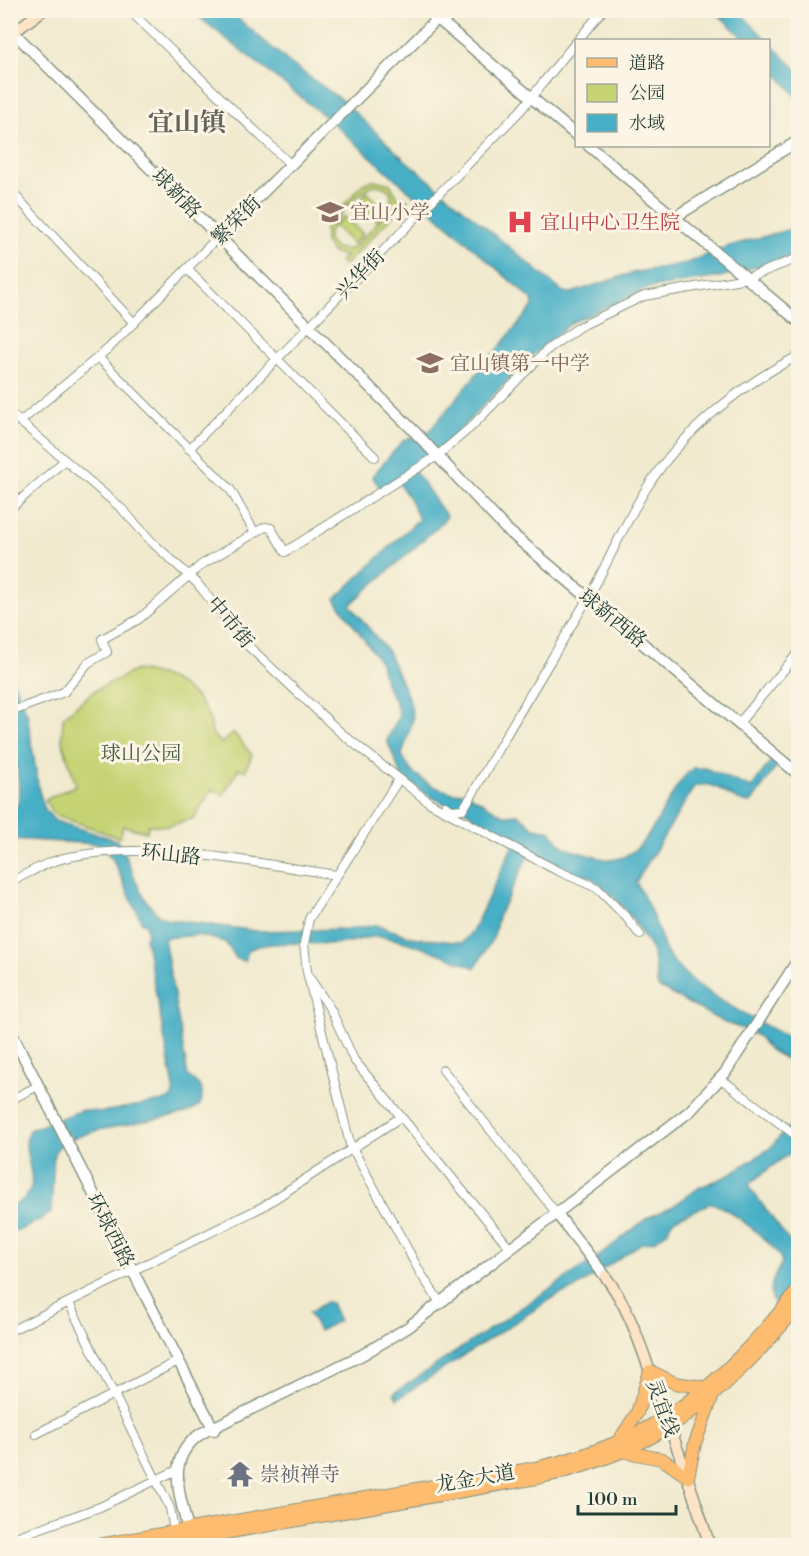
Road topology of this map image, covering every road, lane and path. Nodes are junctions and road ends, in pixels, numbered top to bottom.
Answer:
1 (44, 10) edge
2 (129, 10) edge
3 (427, 10) edge
4 (446, 10) edge
5 (603, 10) edge
6 (437, 19) junction
7 (12, 32) edge
8 (579, 39) edge
9 (575, 44) edge
10 (532, 98) junction
11 (575, 134) edge
12 (798, 141) edge
13 (590, 147) edge
14 (291, 165) junction
15 (10, 190) edge
16 (675, 217) junction
17 (219, 236) junction
18 (798, 258) edge
19 (187, 269) junction
20 (744, 275) junction
21 (798, 321) edge
22 (134, 323) junction
23 (309, 326) junction
24 (798, 356) edge
25 (99, 357) junction
26 (277, 359) junction
27 (10, 413) edge
28 (21, 422) junction
29 (414, 431) joint
30 (189, 449) junction
31 (436, 455) junction
32 (375, 457) dead end
33 (65, 460) junction
34 (10, 509) edge
35 (255, 533) junction
36 (190, 575) junction
37 (588, 598) junction
38 (798, 653) edge
39 (10, 712) edge
40 (739, 723) junction
41 (798, 774) edge
42 (399, 779) junction
43 (419, 794) junction
44 (337, 875) junction
45 (10, 882) edge
46 (640, 935) dead end
47 (798, 960) edge
48 (308, 976) junction
49 (10, 1030) edge
50 (443, 1070) dead end
51 (721, 1078) junction
52 (38, 1086) junction
53 (10, 1100) edge
54 (401, 1117) junction
55 (798, 1137) edge
56 (353, 1149) junction
57 (557, 1214) junction
58 (512, 1249) junction
59 (132, 1272) junction
60 (605, 1276) joint
61 (798, 1290) edge
62 (69, 1303) junction
63 (441, 1304) junction
64 (798, 1306) edge
65 (781, 1319) junction
66 (10, 1331) edge
67 (178, 1361) junction
68 (650, 1371) junction
69 (710, 1393) junction
70 (114, 1394) junction
71 (669, 1422) junction
72 (214, 1430) junction
73 (36, 1434) dead end
74 (619, 1447) junction
75 (177, 1470) junction
76 (688, 1477) junction
77 (156, 1480) junction
78 (174, 1531) junction
79 (192, 1536) edge
80 (10, 1539) edge
81 (93, 1545) edge
82 (152, 1545) edge
83 (710, 1545) edge

1 - 7 main road
2 - 14 street
3 - 6 street
4 - 6 street, 繁荣街
5 - 8 street, 兴华街
6 - 10 street
6 - 14 street, 繁荣街
7 - 17 street, 球新路
9 - 10 street, 兴华街
10 - 11 street
10 - 23 street, 兴华街
12 - 16 street
13 - 16 street
14 - 17 street, 繁荣街
15 - 22 street
16 - 20 street
17 - 19 street, 繁荣街
17 - 23 street, 球新路
18 - 20 street
19 - 22 street, 繁荣街
19 - 26 street
20 - 21 street
20 - 31 street
22 - 25 street, 繁荣街
23 - 26 street, 兴华街
23 - 29 street, 球新路
24 - 37 street
25 - 28 street, 繁荣街
25 - 30 street
26 - 30 street, 兴华街
26 - 32 street
27 - 28 street, 中市街
28 - 33 street, 中市街
29 - 31 street, 球新西路
30 - 35 street
31 - 35 street
31 - 37 street, 球新西路
33 - 34 street
33 - 36 street, 中市街
35 - 36 street
36 - 39 street
36 - 42 street, 中市街
37 - 40 street, 球新西路
37 - 43 street
38 - 40 street
40 - 41 street, 球新西路
42 - 43 street, 中市街
42 - 44 street
43 - 46 street
44 - 45 street, 环山路
44 - 48 street
47 - 51 street
48 - 54 street
48 - 56 street
49 - 52 street, 环球西路
50 - 57 street
51 - 55 street
51 - 57 street
52 - 53 street
52 - 59 street, 环球西路
54 - 56 street
54 - 58 street
56 - 59 street
56 - 63 street
57 - 58 street
57 - 60 street
58 - 63 street
59 - 62 street
59 - 67 street, 环球西路
60 - 68 main road, 灵宜线
61 - 65 main road, 龙金大道
62 - 66 street
62 - 70 street
63 - 72 street
64 - 65 main road, 龙金大道
65 - 69 main road, 龙金大道
67 - 70 street
67 - 72 street, 环球西路
68 - 69 main road
68 - 71 main road, 灵宜线
68 - 74 main road
69 - 71 main road, 龙金大道
69 - 76 main road
70 - 73 street
70 - 77 street
71 - 74 main road, 龙金大道
71 - 76 main road, 灵宜线
72 - 75 street
72 - 79 street
74 - 76 main road
74 - 79 main road, 龙金大道
75 - 77 street
75 - 79 street
76 - 83 main road, 灵宜线
77 - 78 street
77 - 80 street
78 - 79 main road, 龙金大道
78 - 81 main road, 龙金大道
79 - 82 main road, 龙金大道

